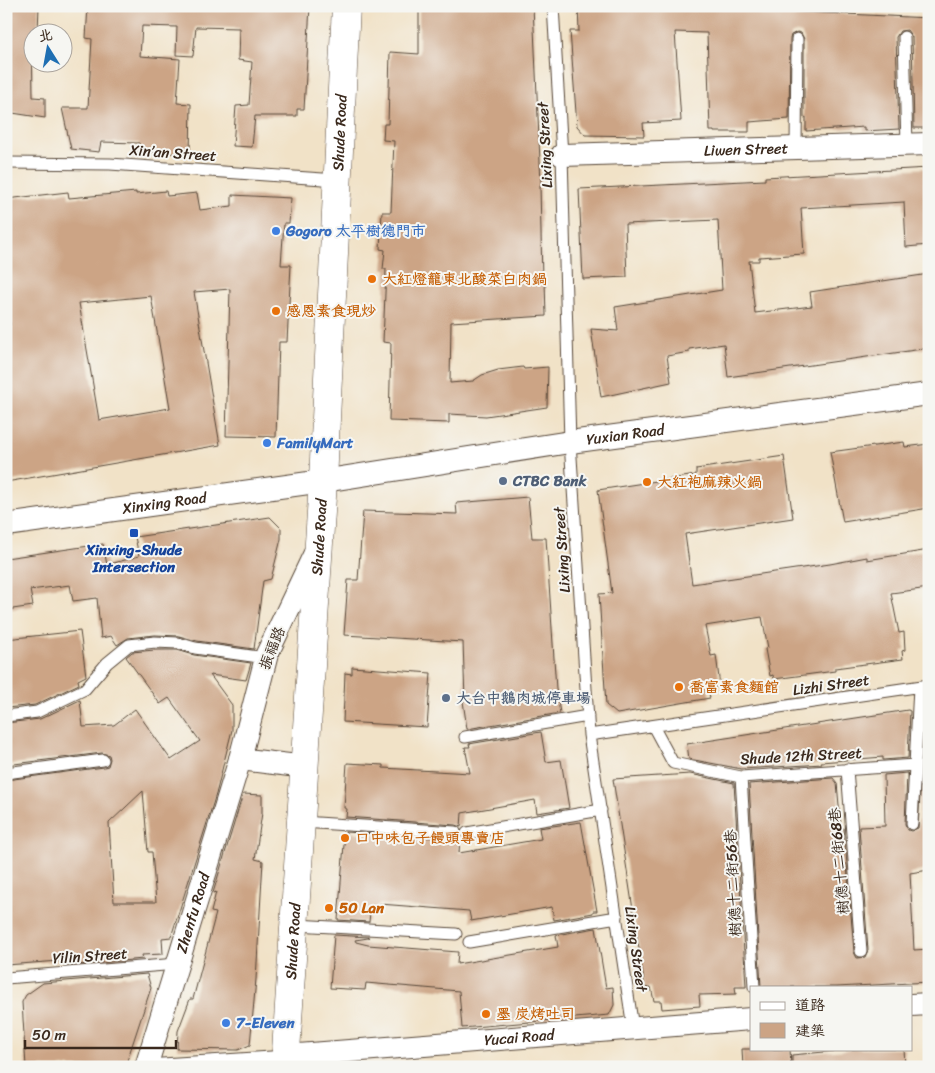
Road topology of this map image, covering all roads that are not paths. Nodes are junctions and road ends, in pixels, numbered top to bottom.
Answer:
1 (346, 6) edge
2 (553, 6) edge
3 (904, 37) dead end
4 (797, 39) dead end
5 (918, 144) edge
6 (796, 148) junction
7 (562, 155) junction
8 (6, 163) edge
9 (338, 180) junction
10 (929, 394) edge
11 (570, 442) junction
12 (324, 481) junction
13 (6, 525) edge
14 (320, 544) junction
15 (266, 658) junction
16 (924, 686) edge
17 (6, 716) edge
18 (588, 716) junction
19 (652, 726) junction
20 (589, 735) junction
21 (465, 737) dead end
22 (240, 759) junction
23 (103, 760) dead end
24 (914, 765) junction
25 (306, 767) junction
26 (847, 769) junction
27 (6, 773) edge
28 (741, 777) junction
29 (600, 810) junction
30 (302, 822) junction
31 (912, 824) dead end
32 (617, 917) junction
33 (296, 924) junction
34 (456, 934) dead end
35 (469, 942) dead end
36 (861, 951) dead end
37 (177, 964) junction
38 (6, 978) edge
39 (754, 986) edge
40 (929, 1004) edge
41 (912, 1005) edge
42 (750, 1019) edge
43 (633, 1028) junction
44 (286, 1061) edge
45 (147, 1066) edge

1 - 9 street, Shude Road
2 - 7 lane, Lixing Street
3 - 5 lane
4 - 6 lane
5 - 6 street, Liwen Street
6 - 7 street, Liwen Street
7 - 11 lane, Lixing Street
8 - 9 lane, Xin’an Street
9 - 12 street, Shude Road
10 - 11 street, Yuxian Road
11 - 12 street, Yuxian Road
11 - 18 lane, Lixing Street
12 - 13 street, Xinxing Road
12 - 14 street, Shude Road
14 - 15 street, 振福路
14 - 25 street, Shude Road
15 - 17 lane
15 - 22 street, 振福路
16 - 19 lane, Lizhi Street
16 - 24 lane
18 - 20 lane, Lixing Street
18 - 21 lane
19 - 20 lane, Lizhi Street
19 - 28 lane, Shude 12th Street
20 - 29 lane, Lixing Street
22 - 25 street
22 - 37 street, Zhenfu Road
23 - 27 lane
24 - 26 lane, Shude 12th Street
24 - 31 lane
25 - 30 street, Shude Road
26 - 28 lane, Shude 12th Street
26 - 36 lane, 樹德十二街68巷
28 - 39 lane, 樹德十二街56巷
29 - 30 lane
29 - 32 lane, Lixing Street
30 - 33 street, Shude Road
32 - 35 lane
32 - 43 lane, Lixing Street
33 - 34 lane
33 - 44 street, Shude Road
37 - 38 lane, Yilin Street
37 - 45 street, Zhenfu Road
40 - 41 street
42 - 43 street, Yucai Road
43 - 44 street, Yucai Road
44 - 45 lane

